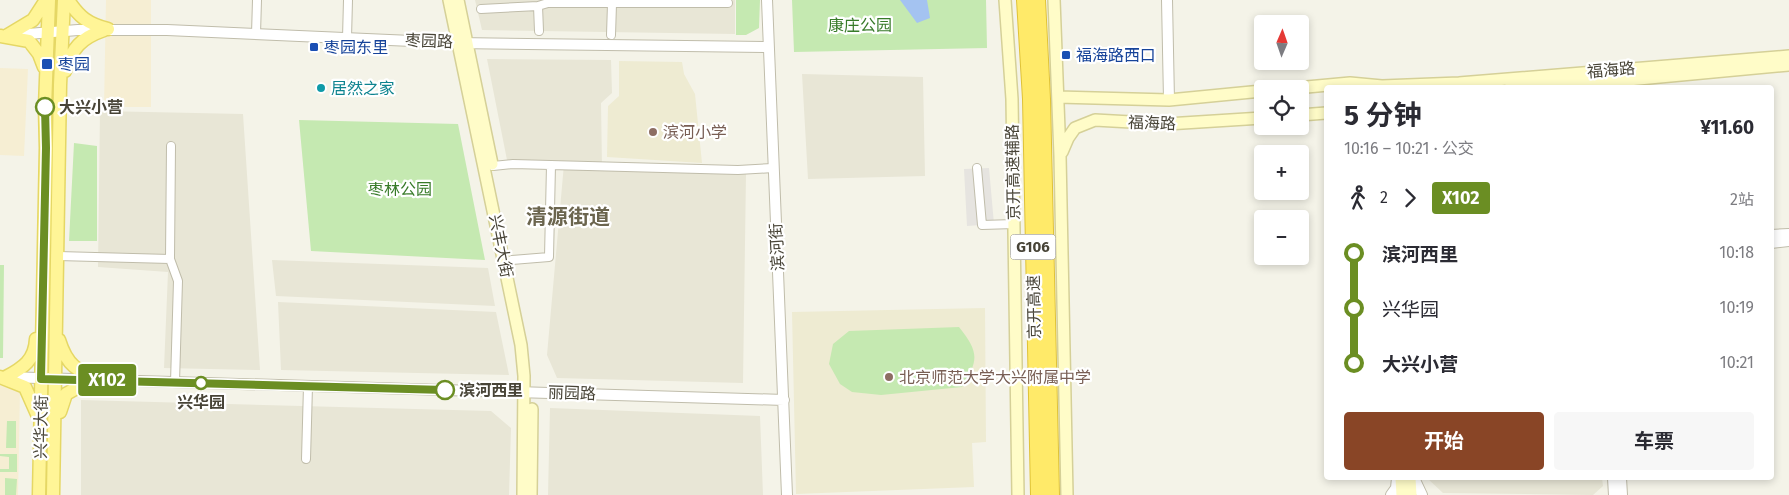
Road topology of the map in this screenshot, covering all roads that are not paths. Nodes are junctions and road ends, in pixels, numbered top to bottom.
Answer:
1 (48, 0) edge
2 (66, 0) edge
3 (257, 0) edge
4 (348, 0) edge
5 (449, 0) edge
6 (458, 0) edge
7 (767, 0) edge
8 (1005, 0) edge
9 (1024, 0) edge
10 (1038, 0) edge
11 (1054, 0) edge
12 (1167, 0) edge
13 (548, 1) edge
14 (598, 1) edge
15 (676, 2) edge
16 (612, 4) junction
17 (728, 4) dead end
18 (538, 6) junction
19 (481, 9) dead end
20 (107, 30) junction
21 (63, 31) junction
22 (539, 31) dead end
23 (49, 32) junction
24 (256, 34) junction
25 (3, 35) edge
26 (611, 35) dead end
27 (347, 38) junction
28 (462, 43) junction
29 (768, 47) junction
30 (1789, 56) edge
31 (1789, 65) edge
32 (1591, 72) junction
33 (46, 77) junction
34 (60, 85) junction
35 (1364, 85) edge
36 (1420, 85) edge
37 (1592, 85) edge
38 (1309, 86) edge
39 (1254, 92) edge
40 (1058, 97) junction
41 (1169, 100) junction
42 (1324, 113) edge
43 (1309, 114) edge
44 (1254, 119) edge
45 (172, 146) dead end
46 (1060, 156) junction
47 (551, 165) junction
48 (493, 166) junction
49 (773, 168) junction
50 (977, 168) dead end
51 (1014, 224) junction
52 (1789, 234) edge
53 (1774, 235) edge
54 (1789, 241) edge
55 (1774, 243) edge
56 (58, 256) junction
57 (170, 259) junction
58 (512, 260) junction
59 (43, 316) junction
60 (56, 334) junction
61 (2, 377) edge
62 (41, 379) junction
63 (56, 379) junction
64 (96, 380) junction
65 (175, 382) junction
66 (308, 386) junction
67 (528, 392) junction
68 (779, 400) junction
69 (40, 424) junction
70 (54, 431) junction
71 (306, 459) dead end
72 (1398, 480) edge
73 (1399, 480) edge
74 (1412, 480) edge
75 (1413, 480) edge
76 (1613, 480) edge
77 (1621, 480) edge
78 (39, 495) edge
79 (53, 495) edge
80 (523, 495) edge
81 (531, 495) edge
82 (787, 495) edge
83 (1018, 495) edge
84 (1038, 495) edge
85 (1052, 495) edge
86 (1067, 495) edge
87 (1391, 495) edge
88 (1402, 495) edge
89 (1411, 495) edge
90 (1422, 495) edge
91 (1614, 495) edge
92 (1622, 495) edge

1 - 23 main road, 兴华大街
1 - 25 main road
2 - 20 main road
2 - 21 main road, 兴华大街
3 - 24 street
4 - 27 street
5 - 28 main road, 兴丰大街
6 - 28 main road, 兴丰大街
7 - 29 street, 滨河街
8 - 51 main road, 京开高速辅路
9 - 84 highway, 京开高速 / G106
10 - 85 highway, 京开高速 / G106
11 - 40 main road
12 - 41 street
13 - 14 street
13 - 18 street
14 - 16 street
15 - 16 street
15 - 17 street
16 - 26 street
18 - 19 street
18 - 22 street
20 - 21 street, 枣园路
20 - 24 street, 枣园路
20 - 34 main road
21 - 23 street, 枣园路
21 - 34 main road, 兴华大街
23 - 25 street, 枣园路
23 - 33 main road, 兴华大街
24 - 27 street, 枣园路
25 - 33 main road
27 - 28 street, 枣园路
28 - 29 street, 枣园路
28 - 48 main road, 兴丰大街
28 - 67 main road, 兴丰大街
29 - 49 street, 滨河街
30 - 32 main road, 福海路
31 - 37 main road, 福海路
32 - 36 main road, 福海路
32 - 37 street
33 - 59 main road, 兴华大街
34 - 56 main road, 兴华大街
35 - 38 main road, 福海路
39 - 41 main road, 福海路
40 - 41 main road, 福海路
40 - 46 main road
42 - 43 main road
44 - 46 main road, 福海路
45 - 57 street
46 - 86 main road
47 - 48 street
47 - 49 street
47 - 58 street
48 - 58 main road, 兴丰大街
49 - 68 street, 滨河街
50 - 51 street
51 - 83 main road, 京开高速辅路
52 - 53 street
54 - 55 street
56 - 57 street
56 - 60 main road, 兴华大街
57 - 65 street
58 - 67 main road, 兴丰大街
59 - 61 main road
59 - 62 main road, 兴华大街
60 - 63 main road, 兴华大街
60 - 64 main road
61 - 62 street, 丽园路
61 - 69 main road
62 - 63 street, 丽园路
62 - 69 main road, 兴华大街
63 - 64 street, 丽园路
63 - 70 main road, 兴华大街
64 - 65 street, 丽园路
64 - 70 main road
65 - 66 street, 丽园路
66 - 67 street, 丽园路
66 - 71 street
67 - 68 street, 丽园路
67 - 80 main road, 兴丰大街
67 - 81 main road, 兴丰大街
68 - 82 street, 滨河街
69 - 78 main road, 兴华大街
70 - 79 main road, 兴华大街
72 - 87 street
73 - 88 main road
74 - 89 main road
75 - 90 street
76 - 91 street
77 - 92 street

